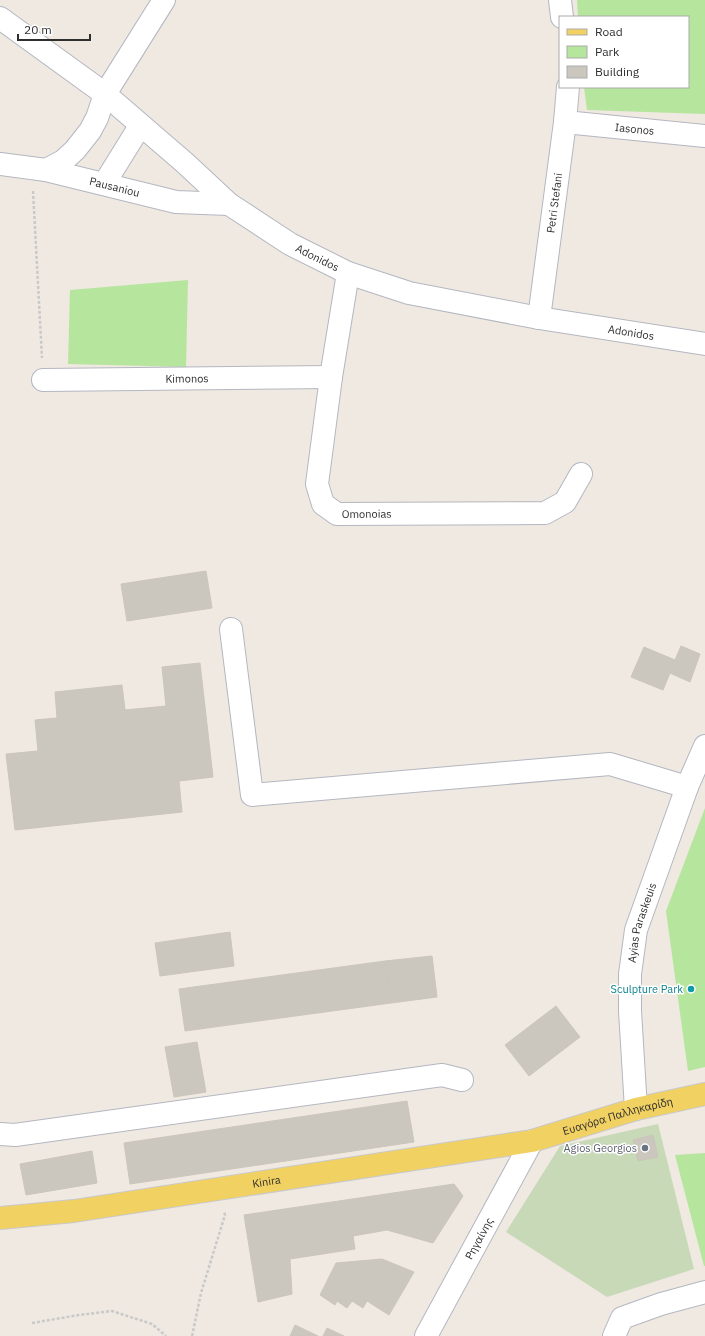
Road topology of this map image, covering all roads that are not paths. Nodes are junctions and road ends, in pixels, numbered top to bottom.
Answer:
1 (164, 0) edge
2 (560, 0) edge
3 (562, 16) edge
4 (0, 18) edge
5 (568, 88) edge
6 (105, 94) junction
7 (565, 122) junction
8 (140, 126) junction
9 (705, 136) edge
10 (0, 164) edge
11 (39, 169) junction
12 (104, 184) junction
13 (229, 204) junction
14 (348, 273) junction
15 (539, 318) junction
16 (705, 344) edge
17 (331, 377) junction
18 (43, 380) road end
19 (581, 474) dead end
20 (231, 629) dead end
21 (705, 746) edge
22 (687, 787) junction
23 (462, 1080) dead end
24 (705, 1094) edge
25 (636, 1109) junction
26 (0, 1134) edge
27 (532, 1141) junction
28 (0, 1218) edge
29 (705, 1292) edge
30 (426, 1336) edge
31 (614, 1336) edge

1 - 6 street
2 - 3 street
4 - 6 street, Adonidos
5 - 7 street, Petri Stefani
6 - 8 street, Adonidos
6 - 11 street
7 - 9 street, Iasonos
7 - 15 street, Petri Stefani
8 - 12 street
8 - 13 street, Adonidos
10 - 11 street, Pausaniou
11 - 12 street, Pausaniou
12 - 13 street, Pausaniou
13 - 14 street, Adonidos
14 - 15 street, Adonidos
14 - 17 street, Omonoias
15 - 16 street, Adonidos
17 - 18 street, Kimonos
17 - 19 street, Omonoias
20 - 22 street
21 - 22 street, Ayias Paraskeuis
22 - 25 street, Ayias Paraskeuis
23 - 26 street
24 - 25 main road, Ευαγόρα Παλληκαρίδη
25 - 27 main road, Ευαγόρα Παλληκαρίδη
27 - 28 main road, Kinira
27 - 30 street, Ρηγαίνης
29 - 31 street

